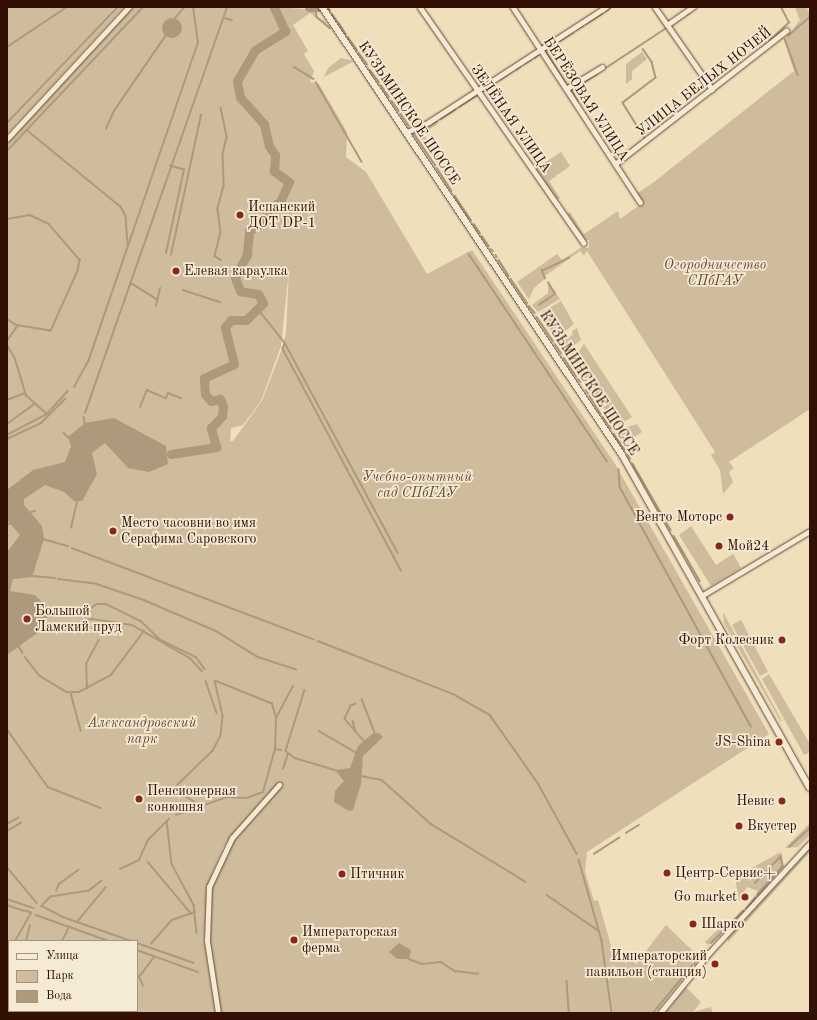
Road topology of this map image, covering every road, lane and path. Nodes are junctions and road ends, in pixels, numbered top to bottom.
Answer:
1 (129, 7) edge
2 (322, 7) edge
3 (420, 7) edge
4 (513, 7) edge
5 (655, 7) edge
6 (693, 7) edge
7 (604, 8) edge
8 (667, 24) junction
9 (786, 31) dead end
10 (540, 50) junction
11 (602, 67) dead end
12 (566, 89) junction
13 (712, 89) junction
14 (479, 90) junction
15 (407, 132) junction
16 (7, 138) edge
17 (615, 164) junction
18 (640, 202) dead end
19 (584, 242) dead end
20 (810, 531) edge
21 (703, 595) junction
22 (279, 784) dead end
23 (810, 788) edge
24 (810, 843) edge
25 (218, 1013) edge
26 (660, 1013) edge

1 - 16 street
2 - 15 main road, КУЗЬМИНСКОЕ ШОССЕ
3 - 14 street, ЗЕЛЁНАЯ УЛИЦА
4 - 10 street, БЕРЁЗОВАЯ УЛИЦА
5 - 8 street
6 - 8 street
7 - 10 street
8 - 13 street
9 - 13 street, УЛИЦА БЕЛЫХ НОЧЕЙ
10 - 12 street, БЕРЁЗОВАЯ УЛИЦА
10 - 14 street
11 - 12 street
12 - 17 street, БЕРЁЗОВАЯ УЛИЦА
13 - 17 street, УЛИЦА БЕЛЫХ НОЧЕЙ
14 - 15 street
14 - 19 street, ЗЕЛЁНАЯ УЛИЦА
15 - 21 main road, КУЗЬМИНСКОЕ ШОССЕ
17 - 18 street, БЕРЁЗОВАЯ УЛИЦА
20 - 21 street
21 - 23 main road, КУЗЬМИНСКОЕ ШОССЕ
22 - 25 street
24 - 26 street

